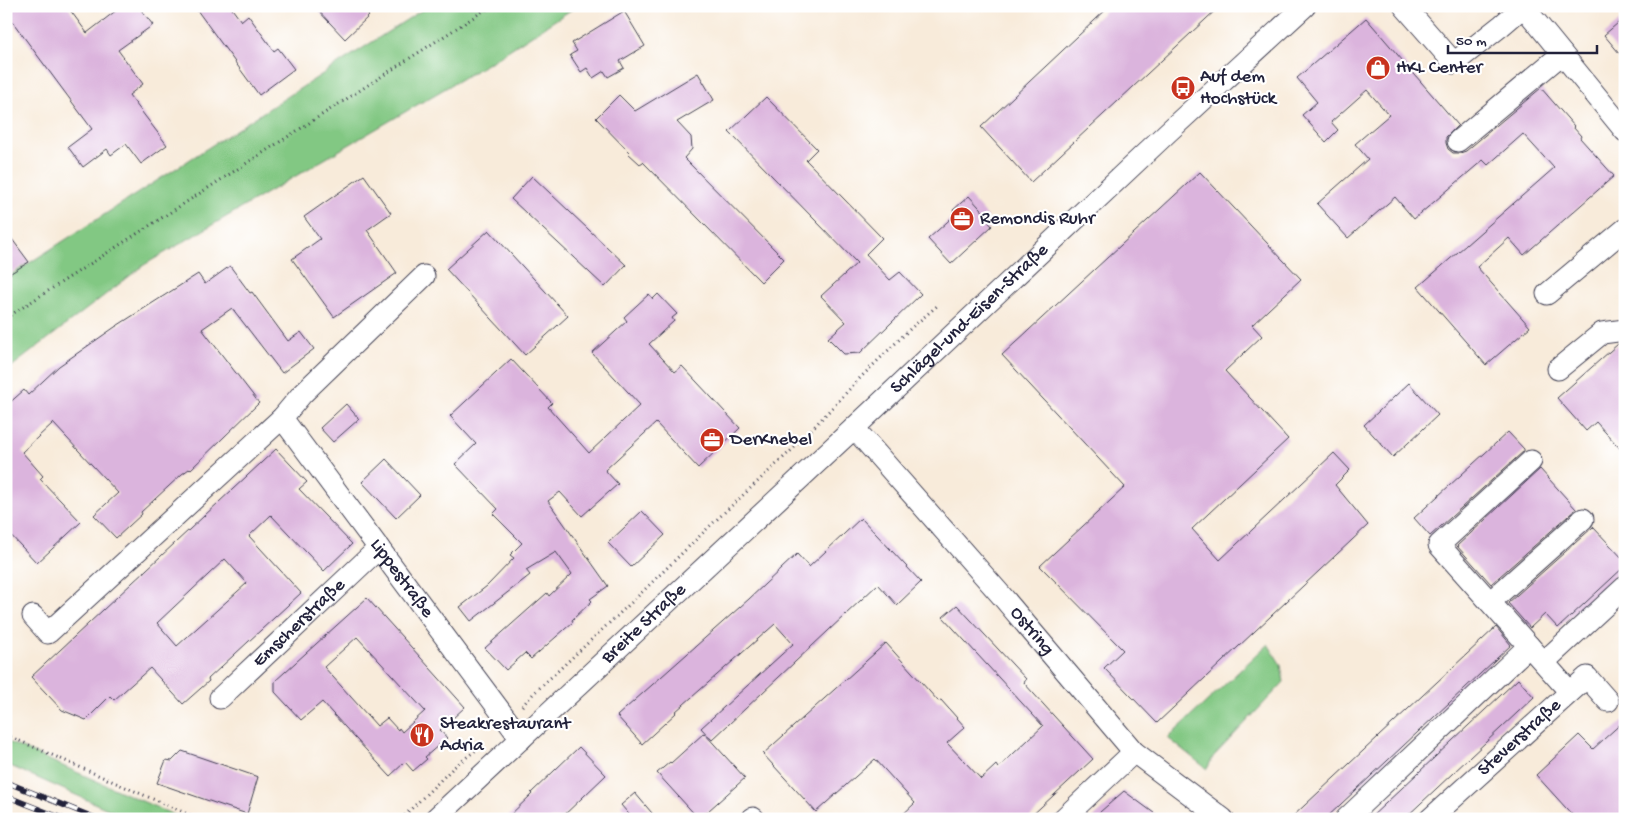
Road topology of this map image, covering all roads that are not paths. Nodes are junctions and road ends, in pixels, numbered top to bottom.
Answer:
1 (1305, 6) edge
2 (1404, 6) edge
3 (1523, 6) edge
4 (1562, 54) junction
5 (1625, 131) edge
6 (1458, 141) dead end
7 (1625, 229) edge
8 (424, 276) dead end
9 (1547, 294) dead end
10 (1625, 330) edge
11 (1558, 369) dead end
12 (282, 418) junction
13 (854, 428) junction
14 (1531, 461) dead end
15 (1583, 519) dead end
16 (380, 548) junction
17 (1625, 587) edge
18 (1490, 602) junction
19 (33, 616) dead end
20 (1529, 646) junction
21 (1544, 662) junction
22 (1570, 692) junction
23 (220, 698) dead end
24 (1608, 701) dead end
25 (514, 731) junction
26 (1134, 752) junction
27 (435, 819) edge
28 (1063, 819) edge
29 (1224, 819) edge
30 (1346, 819) edge
31 (1430, 819) edge

1 - 13 street, Schlägel-und-Eisen-Straße
2 - 3 street
3 - 4 street
4 - 5 street
4 - 6 street
7 - 9 street
8 - 12 street
10 - 11 street
12 - 16 street, Lippestraße
12 - 19 street
13 - 25 street, Breite Straße
13 - 26 street, Ostring
14 - 18 street
15 - 18 street
16 - 23 street, Emscherstraße
16 - 25 street, Lippestraße
17 - 21 street
18 - 20 street
20 - 21 street
20 - 30 street
21 - 22 street
22 - 24 street, Steverstraße
22 - 31 street, Steverstraße
25 - 27 street, Breite Straße
26 - 28 street
26 - 29 street, Ostring

